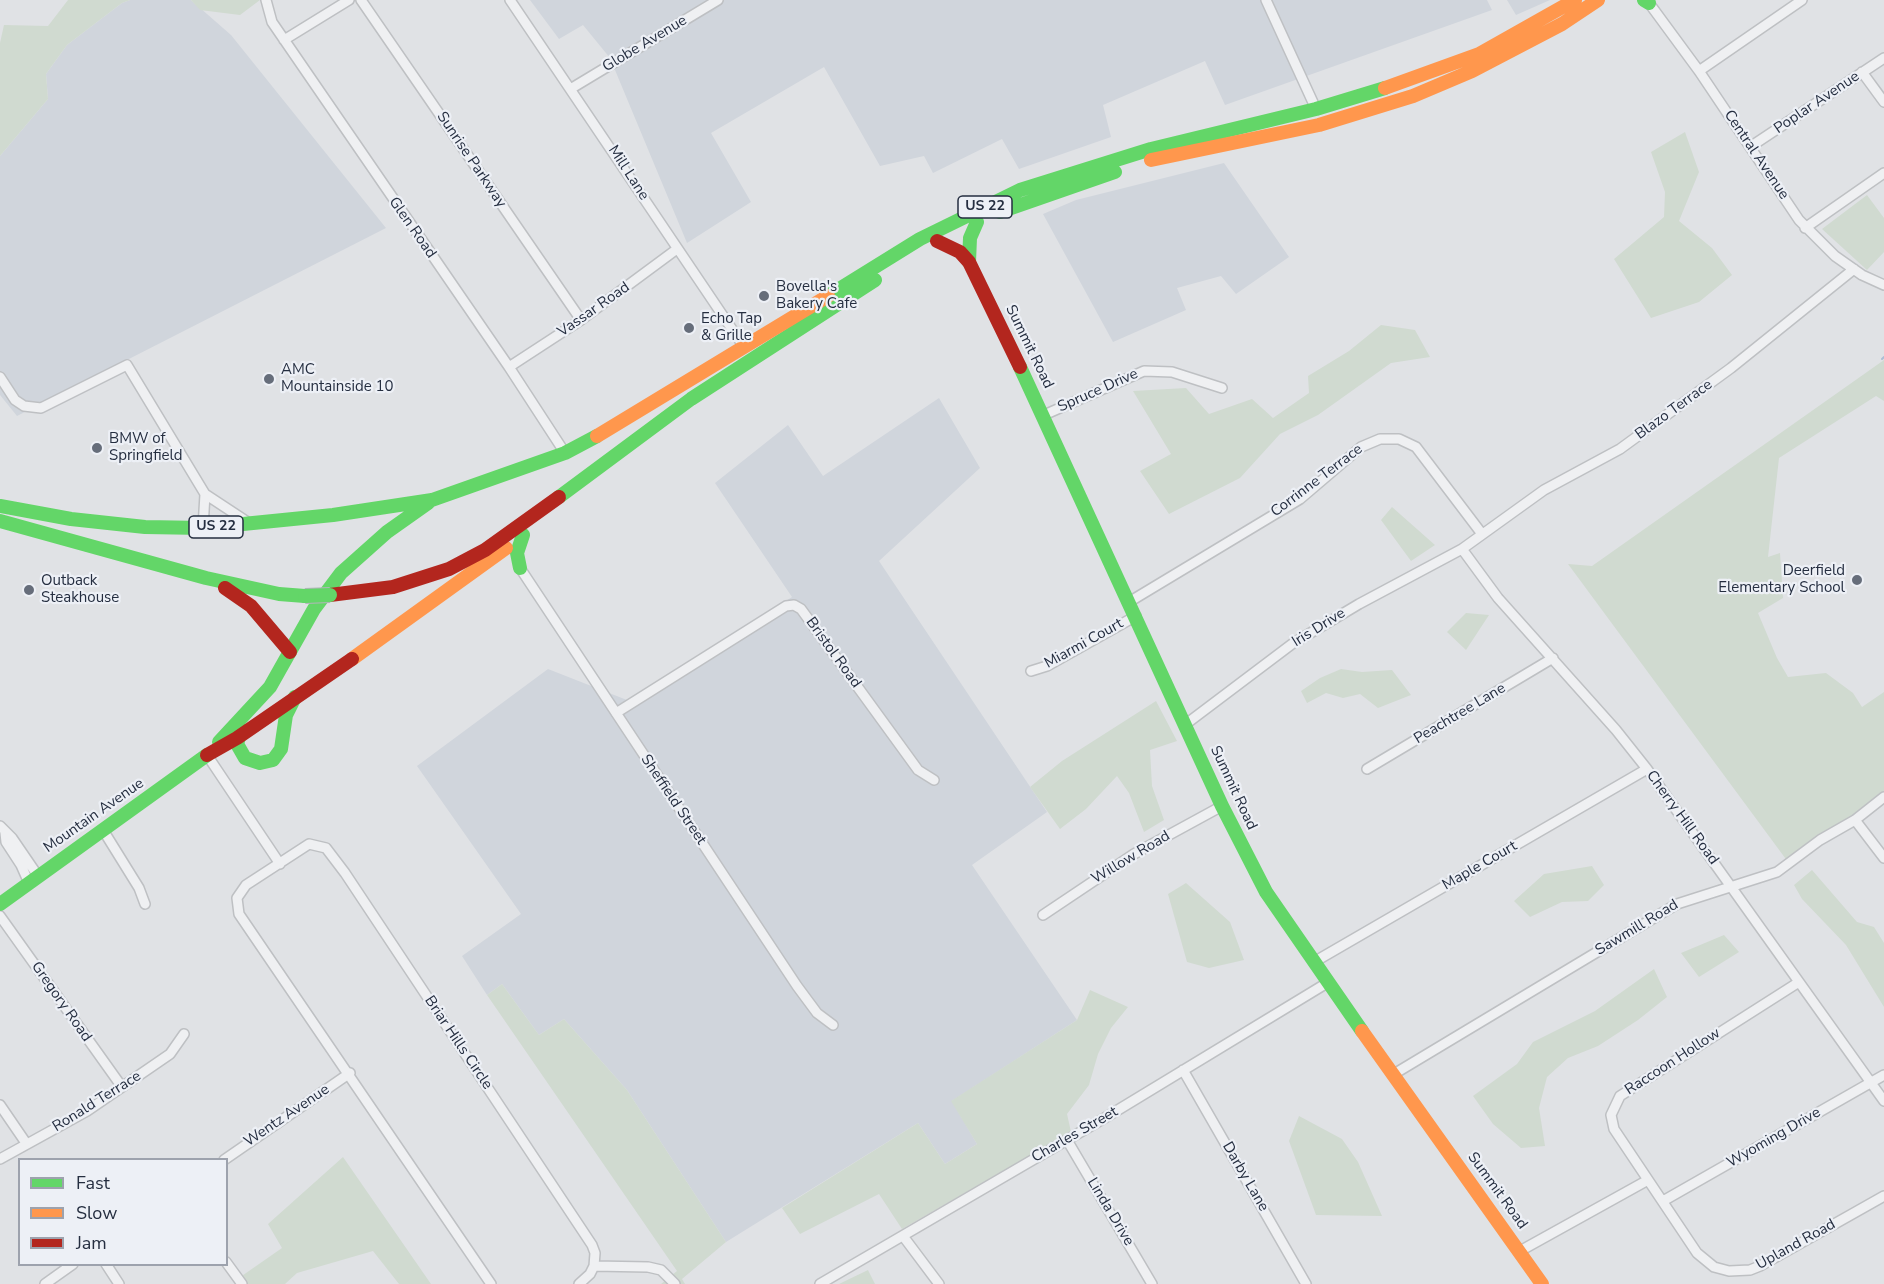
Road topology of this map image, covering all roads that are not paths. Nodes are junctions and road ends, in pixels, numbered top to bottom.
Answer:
1 (266, 0) edge
2 (349, 0) edge
3 (361, 0) edge
4 (510, 0) edge
5 (718, 0) edge
6 (1266, 0) edge
7 (1575, 0) edge
8 (1598, 0) edge
9 (1802, 0) edge
10 (1647, 1) edge
11 (284, 40) junction
12 (1884, 58) edge
13 (1699, 71) junction
14 (1863, 72) junction
15 (572, 88) junction
16 (1884, 102) edge
17 (1316, 109) junction
18 (1750, 147) junction
19 (1884, 173) edge
20 (977, 222) junction
21 (1805, 228) junction
22 (937, 241) junction
23 (677, 249) junction
24 (969, 262) junction
25 (1854, 269) junction
26 (1884, 285) edge
27 (581, 320) junction
28 (744, 347) junction
29 (509, 367) junction
30 (0, 377) edge
31 (1221, 388) dead end
32 (1044, 415) junction
33 (565, 453) junction
34 (596, 472) junction
35 (205, 494) junction
36 (432, 500) junction
37 (0, 506) edge
38 (0, 521) edge
39 (251, 524) junction
40 (203, 528) junction
41 (1482, 534) junction
42 (523, 535) junction
43 (1462, 549) junction
44 (489, 561) junction
45 (520, 568) junction
46 (206, 578) junction
47 (1129, 602) junction
48 (1136, 616) junction
49 (290, 652) junction
50 (1553, 658) junction
51 (1031, 671) dead end
52 (270, 687) junction
53 (299, 693) junction
54 (616, 713) junction
55 (1186, 724) junction
56 (237, 738) junction
57 (207, 755) junction
58 (1367, 770) dead end
59 (1647, 770) junction
60 (934, 780) dead end
61 (1884, 797) edge
62 (1222, 806) junction
63 (1855, 820) junction
64 (2, 829) edge
65 (103, 830) junction
66 (1884, 858) edge
67 (280, 864) junction
68 (34, 880) junction
69 (1730, 885) junction
70 (0, 904) edge
71 (145, 904) dead end
72 (1043, 915) dead end
73 (0, 916) edge
74 (1314, 962) junction
75 (1799, 982) junction
76 (1327, 983) junction
77 (834, 1025) dead end
78 (184, 1034) dead end
79 (1183, 1070) junction
80 (350, 1073) junction
81 (1394, 1074) junction
82 (1884, 1075) edge
83 (1871, 1083) junction
84 (122, 1087) junction
85 (1884, 1101) edge
86 (0, 1105) edge
87 (1067, 1140) junction
88 (26, 1143) junction
89 (227, 1158) edge
90 (0, 1159) edge
91 (1648, 1180) junction
92 (1884, 1196) edge
93 (1663, 1201) junction
94 (903, 1236) junction
95 (1520, 1251) junction
96 (228, 1265) edge
97 (70, 1266) edge
98 (107, 1266) edge
99 (594, 1266) junction
100 (1537, 1282) edge
101 (45, 1284) edge
102 (119, 1284) edge
103 (242, 1284) edge
104 (491, 1284) edge
105 (579, 1284) edge
106 (675, 1284) edge
107 (820, 1284) edge
108 (939, 1284) edge
109 (1152, 1284) edge
110 (1306, 1284) edge

1 - 11 street, Glen Road
2 - 11 street
3 - 27 street, Sunrise Parkway
4 - 15 street, Mill Lane
5 - 15 street, Globe Avenue
6 - 17 street
7 - 17 main road, US 22
8 - 20 main road, US 22
9 - 13 street
10 - 13 street, Central Avenue
11 - 29 street, Glen Road
12 - 14 street, Poplar Avenue
13 - 18 street, Central Avenue
14 - 16 street
14 - 18 street, Poplar Avenue
15 - 23 street, Mill Lane
17 - 28 main road, US 22
18 - 21 street, Central Avenue
19 - 21 street
20 - 22 main road, US 22
20 - 24 main road
21 - 25 street, Central Avenue
22 - 24 main road, Summit Road
22 - 34 main road, US 22
23 - 27 street, Vassar Road
23 - 28 street, Mill Lane
24 - 32 main road, Summit Road
25 - 26 street, Central Avenue
25 - 41 street, Blazo Terrace
27 - 29 street, Vassar Road
28 - 33 main road, US 22
29 - 33 street, Glen Road
30 - 35 street
31 - 32 street, Spruce Drive
32 - 47 main road, Summit Road
33 - 36 main road, US 22
34 - 42 main road
34 - 46 main road, US 22, bridge
35 - 39 street
35 - 40 street
36 - 39 main road, US 22
36 - 49 main road
37 - 40 main road, US 22
38 - 46 main road, US 22
39 - 40 main road, US 22
41 - 43 street, Blazo Terrace
41 - 47 street, Corrinne Terrace
42 - 44 main road
42 - 45 main road
43 - 50 street, Cherry Hill Road
43 - 55 street, Iris Drive
44 - 45 main road
44 - 53 main road
45 - 54 street, Sheffield Street
46 - 49 main road
47 - 48 main road, Summit Road
48 - 51 street, Miarmi Court
48 - 55 main road, Summit Road
49 - 52 main road
50 - 58 street, Peachtree Lane
50 - 59 street, Cherry Hill Road
52 - 56 main road
52 - 57 main road
53 - 56 main road
53 - 56 main road
54 - 60 street, Bristol Road
54 - 77 street, Sheffield Street
55 - 62 main road, Summit Road
56 - 57 main road
57 - 65 main road, Mountain Avenue
57 - 67 street
59 - 69 street, Cherry Hill Road
59 - 74 street, Maple Court
61 - 63 street, Sawmill Road
62 - 72 street, Willow Road
62 - 74 main road, Summit Road
63 - 66 street
63 - 69 street, Sawmill Road
64 - 68 street
65 - 68 main road, Mountain Avenue
65 - 71 street
67 - 80 street, Briar Hills Circle
67 - 99 street, Briar Hills Circle
68 - 70 main road, Mountain Avenue
69 - 75 street, Cherry Hill Road
69 - 81 street, Sawmill Road
73 - 84 street, Gregory Road
74 - 76 main road, Summit Road
75 - 83 street, Cherry Hill Road
75 - 91 street, Raccoon Hollow
76 - 79 street, Charles Street
76 - 81 main road, Summit Road
78 - 84 street, Ronald Terrace
79 - 87 street, Charles Street
79 - 110 street, Darby Lane
80 - 89 street, Wentz Avenue
80 - 104 street, Briar Hills Circle
81 - 95 main road, Summit Road
82 - 83 street, Wyoming Drive
83 - 85 street, Cherry Hill Road
83 - 93 street, Wyoming Drive
84 - 88 street, Ronald Terrace
86 - 88 street
87 - 94 street, Charles Street
87 - 109 street, Linda Drive
88 - 90 street, Ronald Terrace
91 - 93 street, Raccoon Hollow
91 - 95 street
92 - 93 street, Upland Road
94 - 107 street, Charles Street
94 - 108 street
95 - 100 main road, Summit Road
96 - 103 street
97 - 101 street
98 - 102 street
99 - 105 street
99 - 106 street

